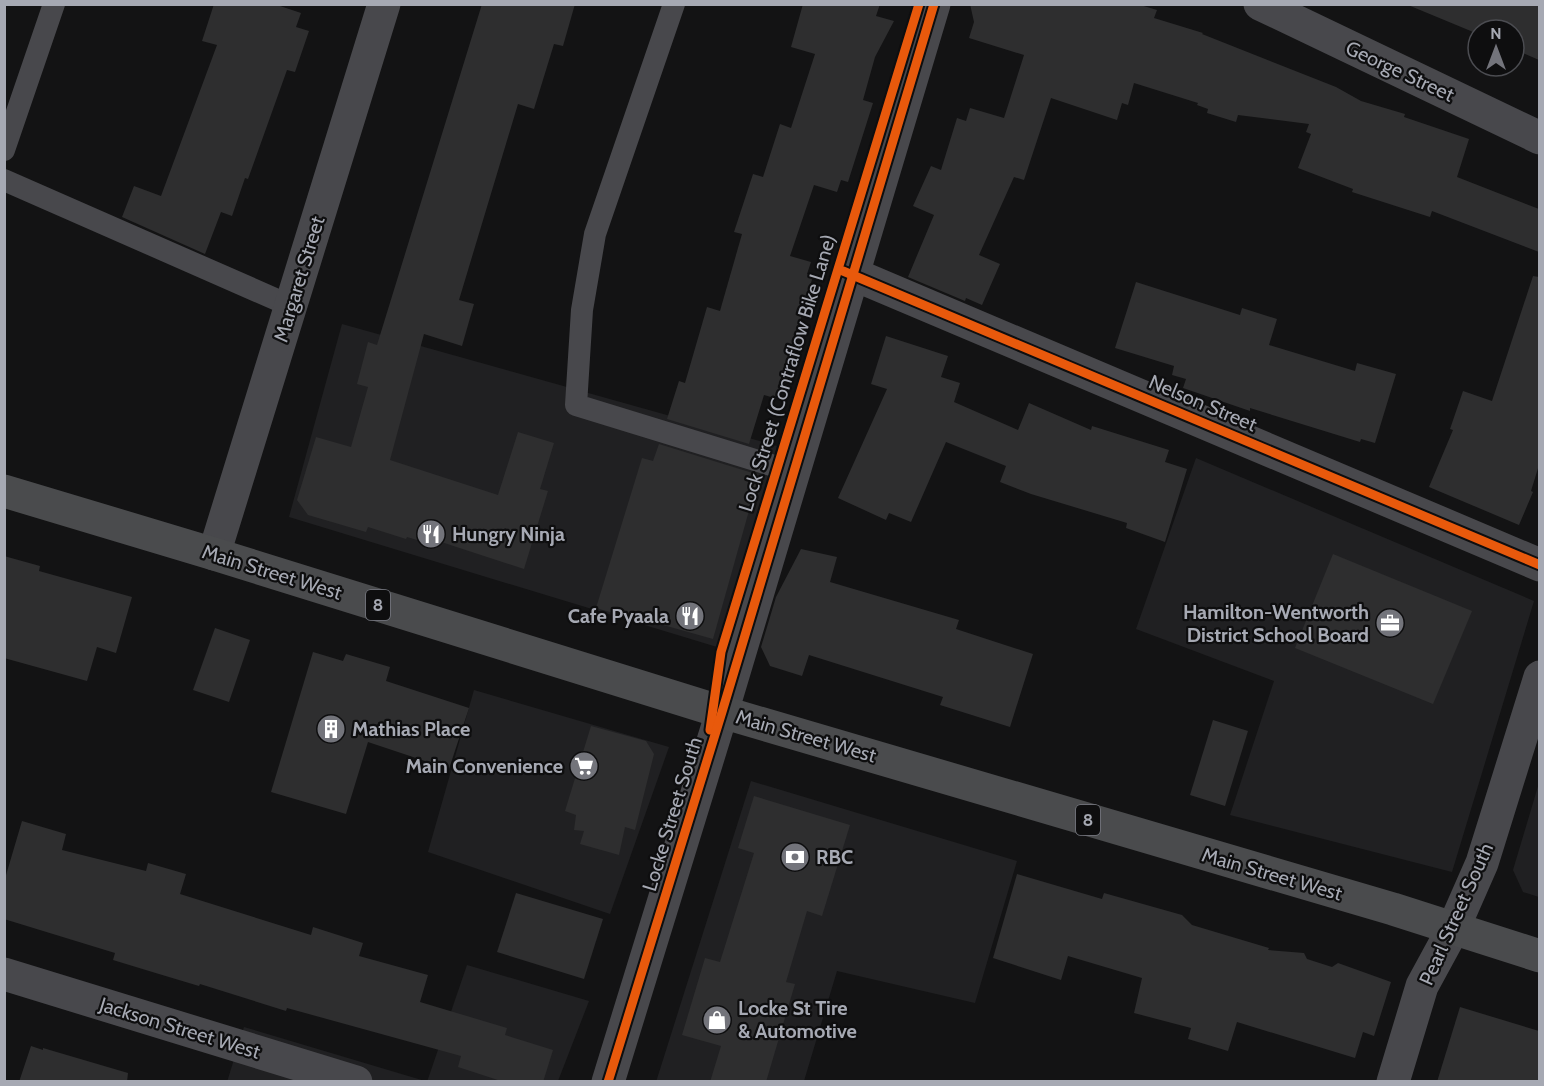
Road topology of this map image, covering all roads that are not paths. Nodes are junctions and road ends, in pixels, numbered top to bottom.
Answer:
1 (54, 4) edge
2 (384, 4) edge
3 (674, 4) edge
4 (934, 4) edge
5 (1260, 4) edge
6 (1539, 138) edge
7 (4, 150) edge
8 (4, 180) edge
9 (853, 274) junction
10 (291, 306) junction
11 (794, 472) junction
12 (4, 491) edge
13 (214, 554) junction
14 (1539, 565) edge
15 (1539, 677) edge
16 (722, 712) junction
17 (1453, 929) junction
18 (1539, 956) edge
19 (4, 974) edge
20 (356, 1082) edge
21 (608, 1082) edge
22 (1393, 1082) edge

1 - 7 lane
2 - 10 street, Margaret Street
3 - 11 lane
4 - 9 street, Locke Street South
5 - 6 street, George Street
8 - 10 lane
9 - 11 street, Locke Street South
9 - 14 street, Nelson Street
10 - 13 street, Margaret Street
11 - 16 street, Locke Street South
12 - 13 main road, Main Street West / 8
13 - 16 main road, Main Street West / 8
15 - 17 street, Pearl Street South
16 - 17 main road, Main Street West / 8
16 - 21 street, Locke Street South
17 - 18 main road, Main Street West / 8
17 - 22 street, Pearl Street South
19 - 20 street, Jackson Street West

